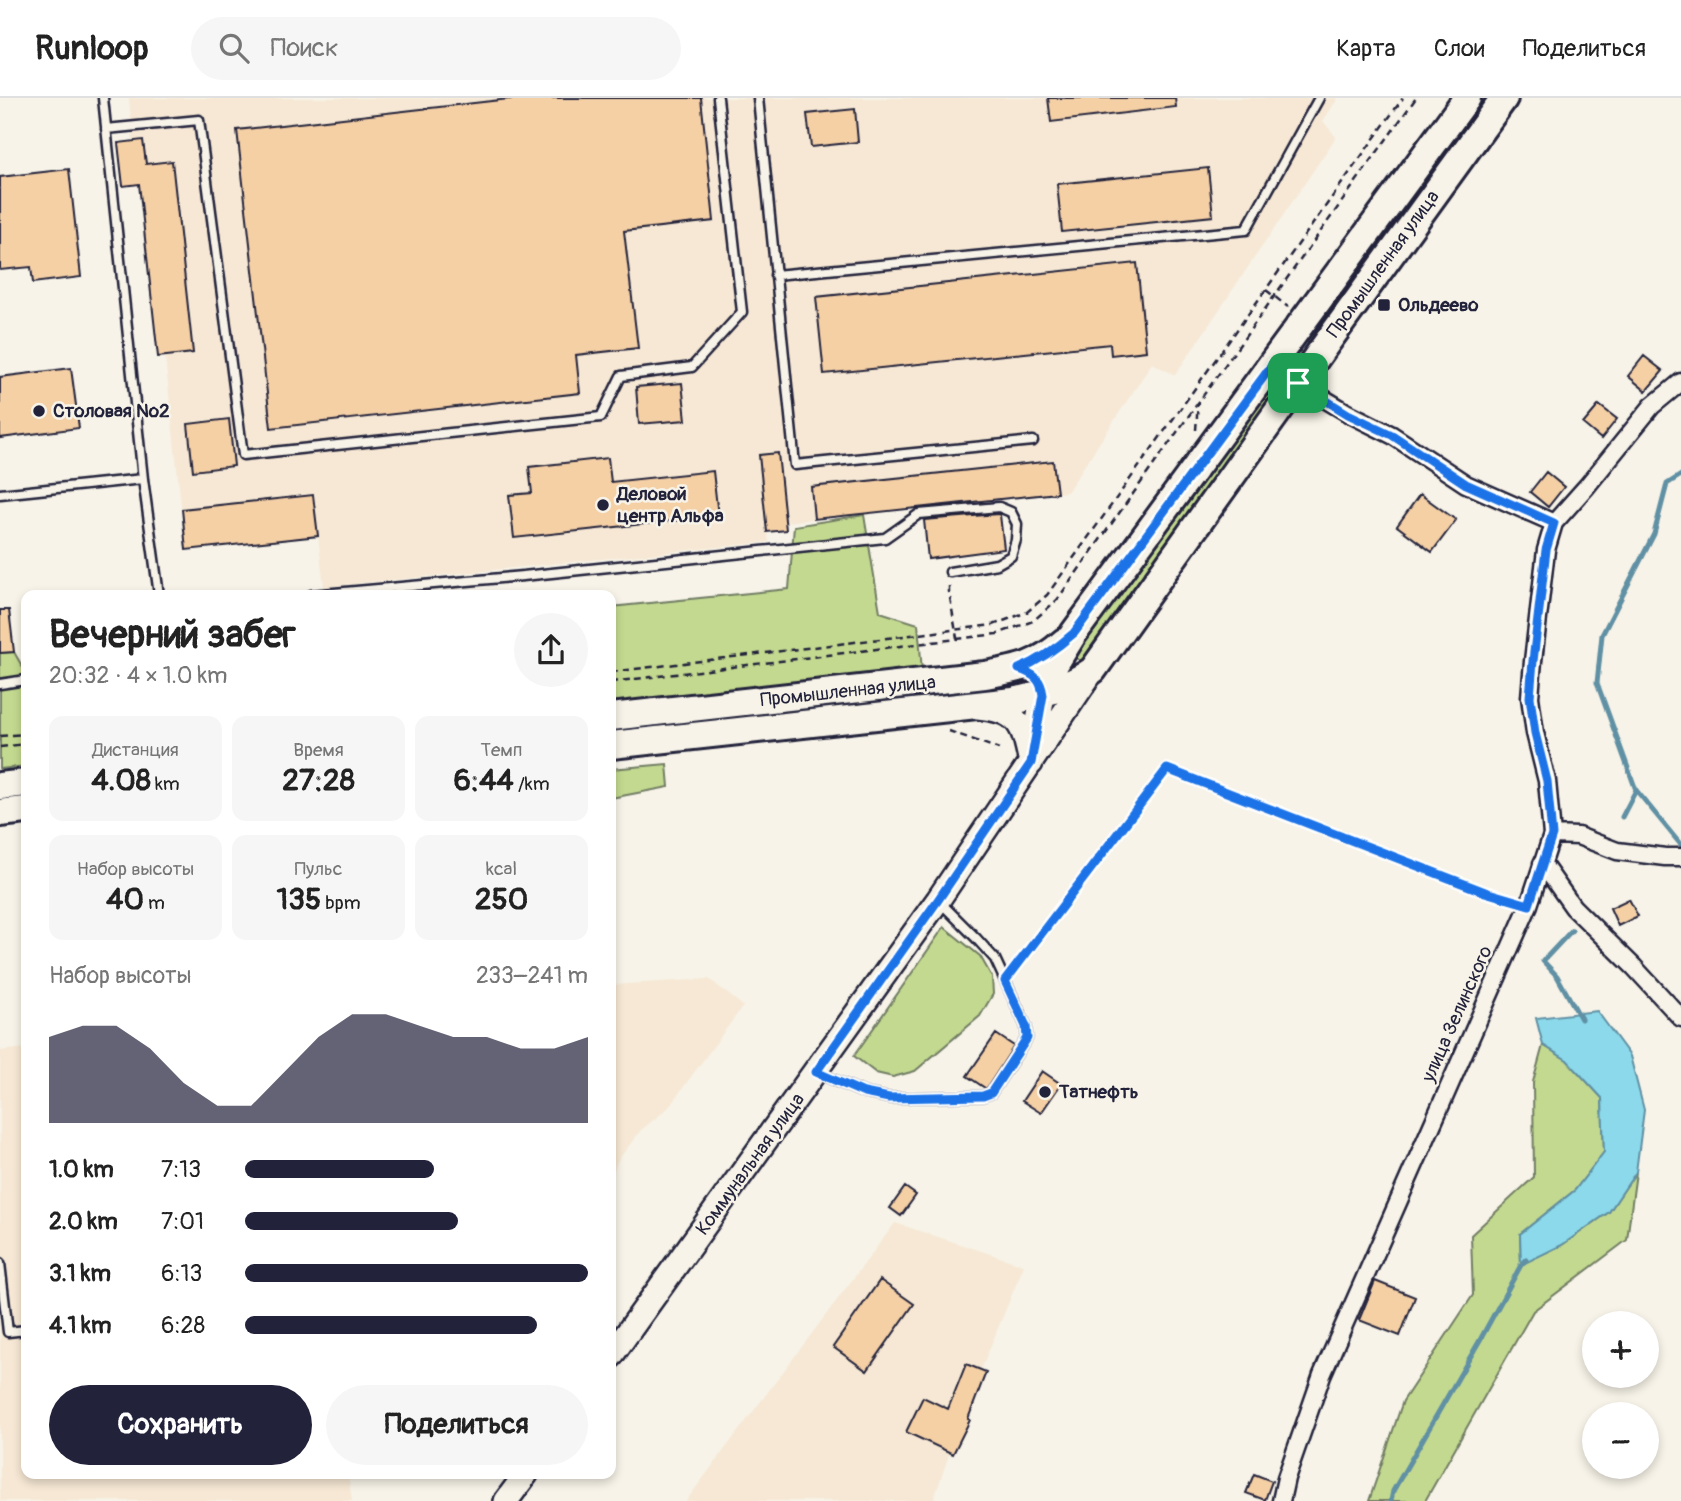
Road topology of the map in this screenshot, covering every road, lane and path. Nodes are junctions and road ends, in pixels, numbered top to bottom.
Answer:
1 (103, 98) edge
2 (718, 98) edge
3 (758, 98) edge
4 (1319, 98) edge
5 (1404, 98) edge
6 (1416, 98) edge
7 (1467, 98) edge
8 (1504, 98) edge
9 (106, 129) junction
10 (775, 275) junction
11 (1266, 290) junction
12 (1274, 296) junction
13 (1287, 306) dead end
14 (1273, 364) junction
15 (1681, 382) edge
16 (1298, 383) junction
17 (1199, 401) junction
18 (1195, 437) dead end
19 (1033, 441) dead end
20 (143, 479) junction
21 (0, 494) edge
22 (1554, 523) junction
23 (950, 572) dead end
24 (158, 590) edge
25 (367, 590) edge
26 (949, 592) dead end
27 (956, 630) junction
28 (1074, 633) junction
29 (957, 639) junction
30 (1019, 669) junction
31 (1093, 670) junction
32 (616, 671) edge
33 (616, 680) edge
34 (21, 681) edge
35 (0, 684) edge
36 (1043, 695) junction
37 (970, 706) junction
38 (616, 716) edge
39 (21, 734) edge
40 (0, 736) edge
41 (616, 744) edge
42 (21, 745) edge
43 (0, 747) edge
44 (1031, 763) junction
45 (21, 784) edge
46 (0, 786) edge
47 (21, 811) edge
48 (0, 813) edge
49 (1552, 835) junction
50 (1681, 857) edge
51 (1542, 863) junction
52 (938, 900) junction
53 (1529, 905) junction
54 (1005, 981) junction
55 (1681, 1018) edge
56 (816, 1072) junction
57 (0, 1263) edge
58 (21, 1331) edge
59 (616, 1349) edge
60 (522, 1479) edge
61 (506, 1501) edge
62 (1280, 1501) edge

1 - 9 lane
2 - 9 lane
3 - 10 lane
4 - 10 lane
5 - 11 path
6 - 12 path
7 - 14 main road, Промышленная улица
8 - 16 main road, Промышленная улица
9 - 20 lane
10 - 19 lane
11 - 12 path
11 - 27 path
12 - 13 path
12 - 17 path
14 - 16 main road
14 - 28 main road, Промышленная улица
15 - 22 street
16 - 22 street
16 - 31 main road, Промышленная улица
17 - 18 path
17 - 29 path
20 - 21 lane
20 - 24 lane
22 - 49 street, улица Зелинского
23 - 25 lane
26 - 27 path
27 - 29 path
27 - 32 path
28 - 30 main road, Промышленная улица
28 - 36 main road, Промышленная улица
29 - 33 path
30 - 36 main road
30 - 38 main road, Промышленная улица
31 - 36 main road, Промышленная улица
31 - 44 main road, Промышленная улица
34 - 35 lane
36 - 37 main road, Промышленная улица
36 - 44 main road, Промышленная улица
37 - 41 main road, Промышленная улица
37 - 44 main road, Промышленная улица
39 - 40 path
42 - 43 path
44 - 52 main road, Коммунальная улица
45 - 46 main road
47 - 48 main road
49 - 50 street
49 - 51 street, улица Зелинского
51 - 53 street, улица Зелинского
51 - 55 street
52 - 54 lane
52 - 56 main road, Коммунальная улица
53 - 54 path
53 - 62 street, улица Зелинского
54 - 56 lane
56 - 59 main road, Коммунальная улица
57 - 58 lane
60 - 61 main road

